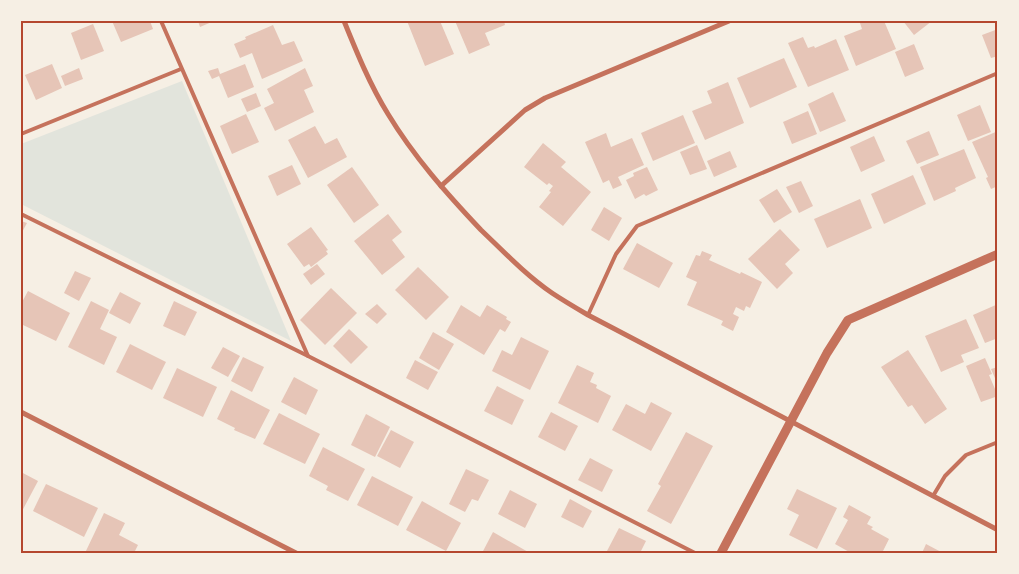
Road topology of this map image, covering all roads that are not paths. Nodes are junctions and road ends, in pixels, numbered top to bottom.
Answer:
1 (161, 21) edge
2 (344, 21) edge
3 (729, 21) edge
4 (181, 69) junction
5 (998, 73) edge
6 (21, 134) edge
7 (441, 186) junction
8 (21, 214) edge
9 (998, 254) edge
10 (588, 315) junction
11 (308, 356) junction
12 (21, 412) edge
13 (792, 422) junction
14 (998, 442) edge
15 (933, 497) junction
16 (998, 530) edge
17 (296, 553) edge
18 (695, 553) edge
19 (721, 553) edge

1 - 4 lane
2 - 7 street
3 - 7 street
4 - 6 lane
4 - 11 lane
5 - 10 lane
7 - 10 street
8 - 11 lane
9 - 13 street
10 - 13 street
11 - 18 lane
12 - 17 street
13 - 15 street
13 - 19 street
14 - 15 lane
15 - 16 street

